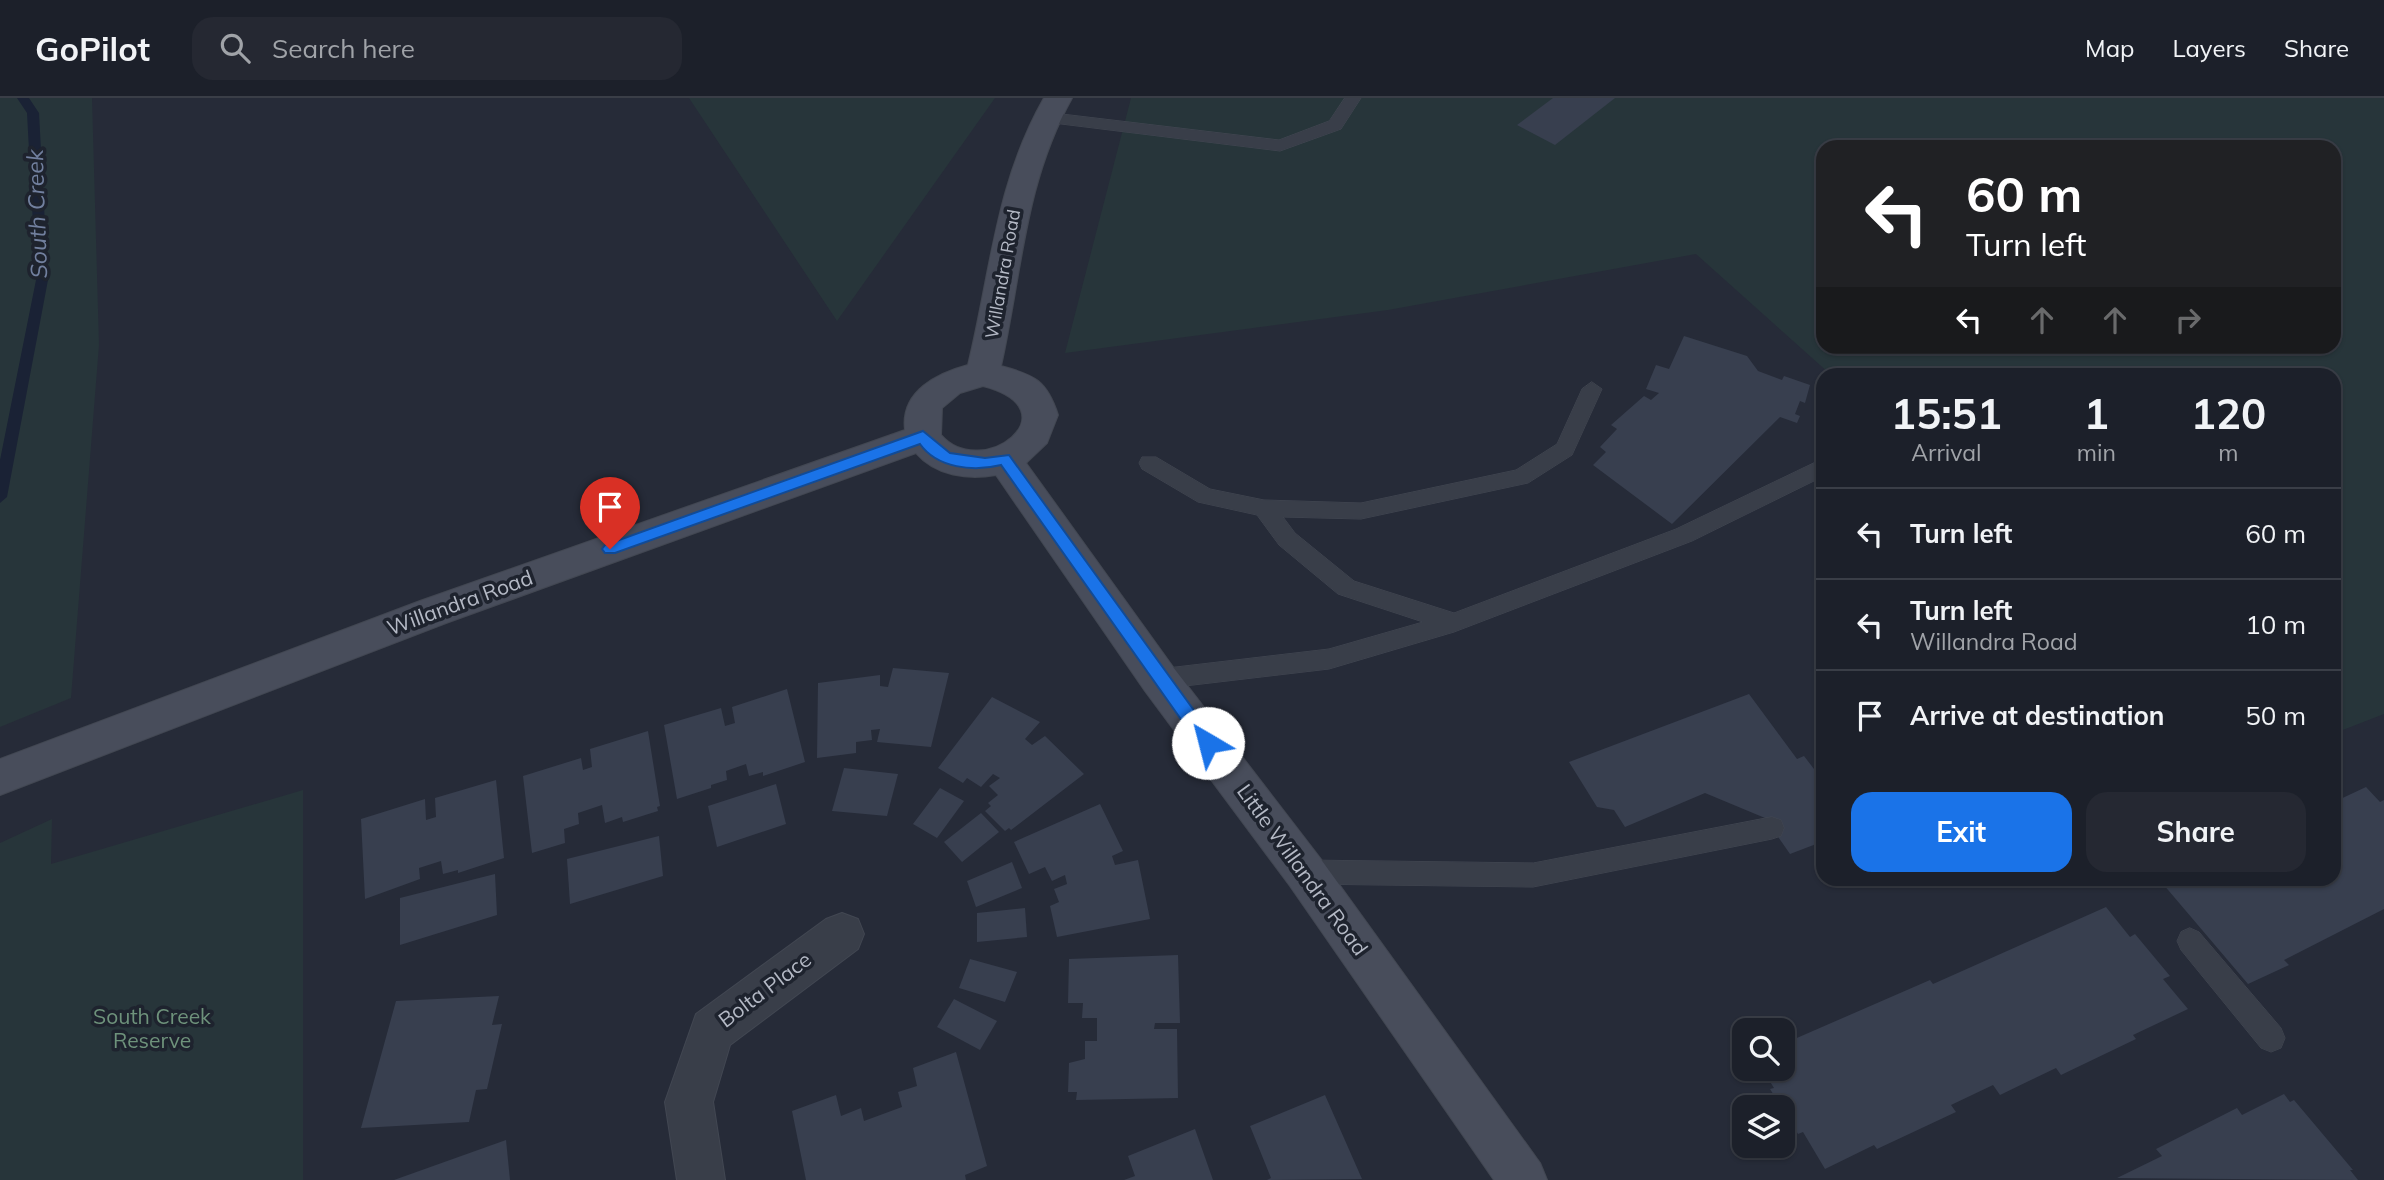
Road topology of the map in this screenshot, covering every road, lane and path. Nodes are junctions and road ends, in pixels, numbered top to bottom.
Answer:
1 (1353, 98) edge
2 (1052, 108) edge
3 (984, 374) junction
4 (1592, 389) dead end
5 (923, 437) junction
6 (1004, 459) junction
7 (1149, 463) dead end
8 (1816, 470) edge
9 (1265, 508) junction
10 (1454, 623) junction
11 (1159, 679) junction
12 (0, 777) edge
13 (1772, 828) dead end
14 (1305, 872) junction
15 (842, 934) dead end
16 (2190, 941) dead end
17 (2271, 1038) dead end
18 (701, 1180) edge
19 (1523, 1180) edge

1 - 2 lane
2 - 3 main road, Willandra Road
3 - 5 main road
3 - 6 main road
4 - 9 lane
5 - 6 main road
5 - 12 main road, Willandra Road
6 - 11 main road, Little Willandra Road
7 - 9 lane
8 - 10 lane
9 - 10 lane
10 - 11 lane
11 - 14 main road, Little Willandra Road
13 - 14 lane
14 - 19 main road, Little Willandra Road
15 - 18 street, Bolta Place
16 - 17 lane

